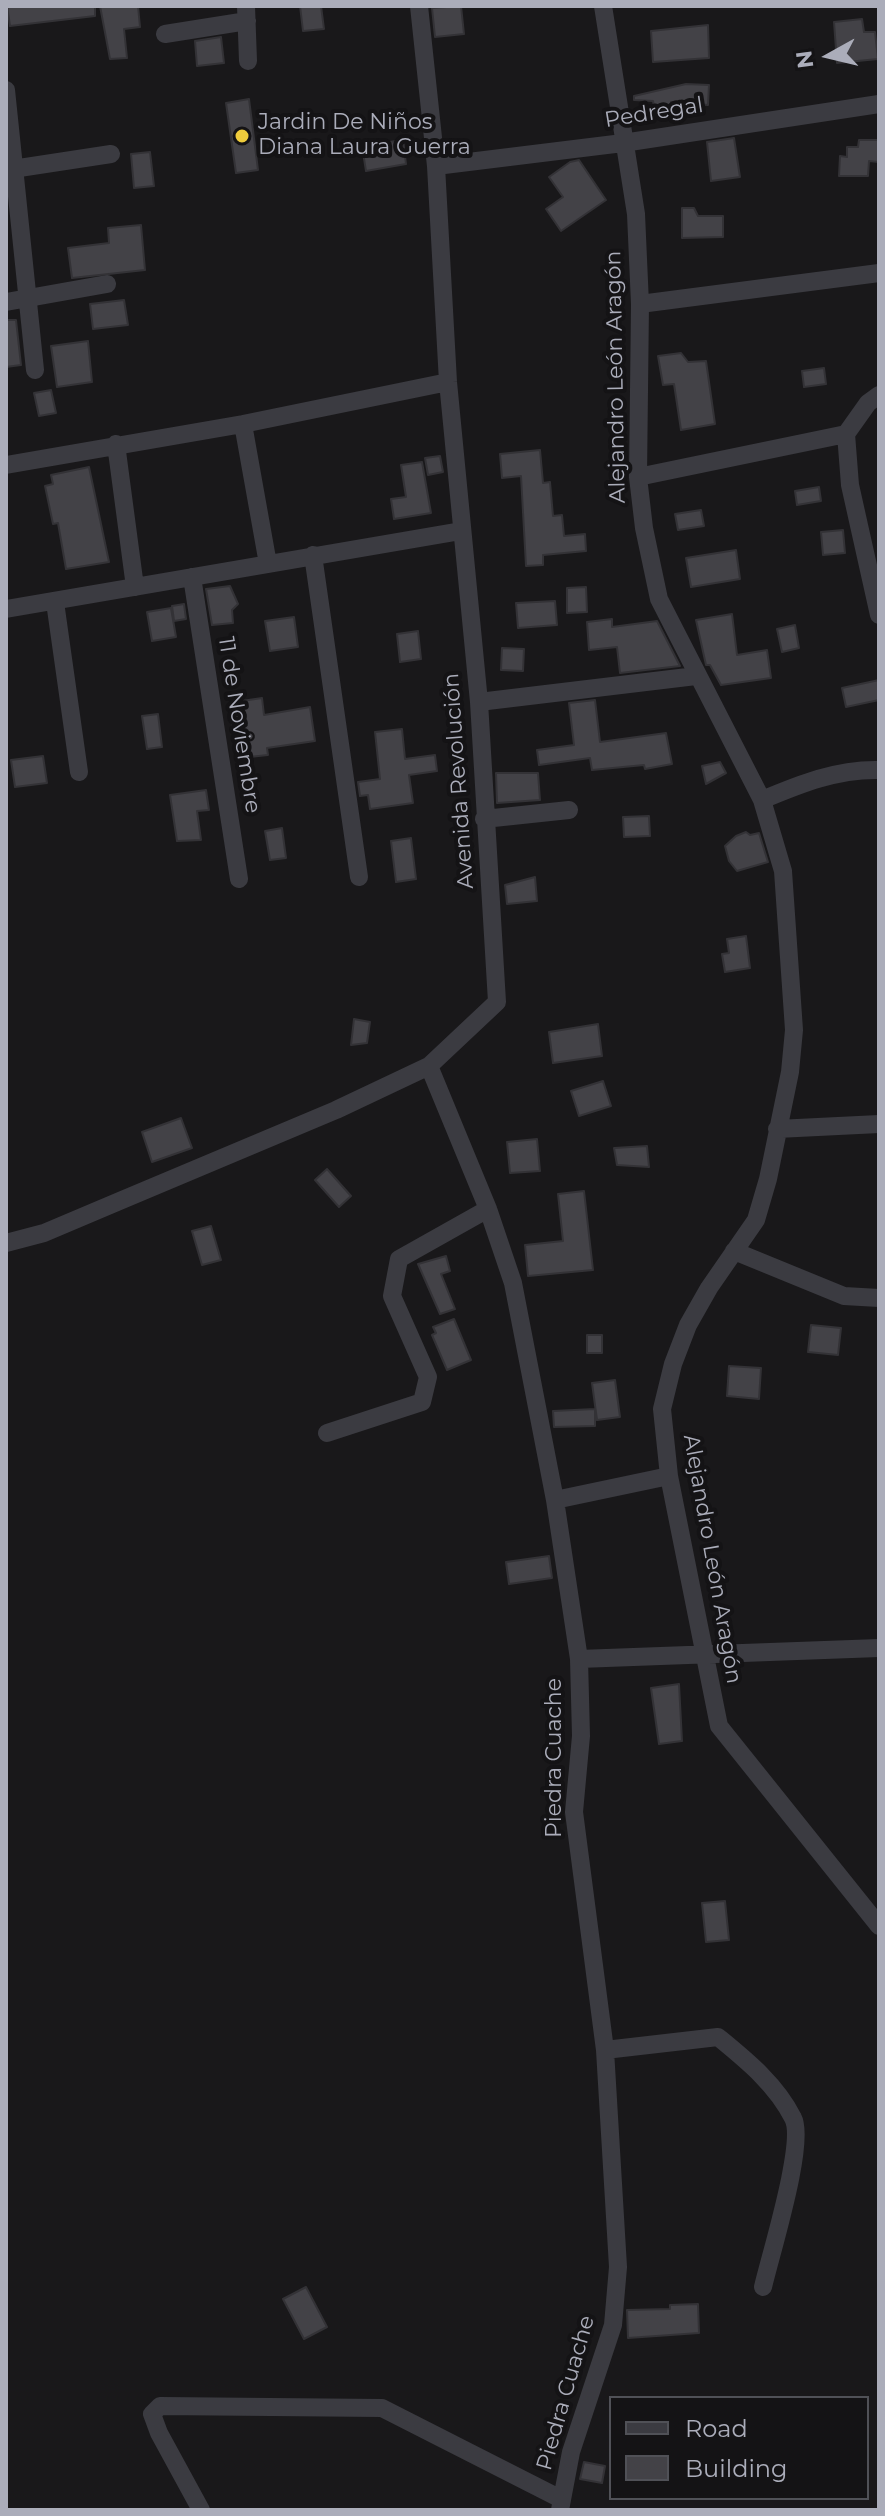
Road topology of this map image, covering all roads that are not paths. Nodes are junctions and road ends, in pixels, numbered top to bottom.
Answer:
1 (419, 6) edge
2 (603, 6) edge
3 (246, 14) edge
4 (165, 34) dead end
5 (248, 61) dead end
6 (6, 90) edge
7 (879, 104) edge
8 (623, 143) junction
9 (111, 154) dead end
10 (436, 166) junction
11 (10, 169) edge
12 (879, 273) edge
13 (107, 284) dead end
14 (27, 300) junction
15 (6, 302) edge
16 (640, 304) junction
17 (35, 370) dead end
18 (448, 382) junction
19 (879, 395) edge
20 (243, 424) junction
21 (846, 434) junction
22 (116, 444) junction
23 (6, 465) edge
24 (638, 477) junction
25 (461, 531) junction
26 (313, 555) junction
27 (268, 564) junction
28 (192, 577) junction
29 (135, 587) junction
30 (55, 602) junction
31 (6, 609) edge
32 (879, 615) edge
33 (696, 676) junction
34 (479, 702) junction
35 (879, 770) edge
36 (79, 772) dead end
37 (762, 800) junction
38 (569, 810) dead end
39 (484, 819) junction
40 (359, 877) dead end
41 (239, 879) dead end
42 (429, 1066) junction
43 (879, 1124) edge
44 (777, 1129) junction
45 (488, 1209) junction
46 (6, 1243) edge
47 (734, 1251) junction
48 (879, 1298) edge
49 (327, 1433) dead end
50 (669, 1476) junction
51 (555, 1500) junction
52 (879, 1648) edge
53 (705, 1653) junction
54 (579, 1659) junction
55 (879, 1926) edge
56 (605, 2050) junction
57 (763, 2287) dead end
58 (560, 2504) edge
59 (201, 2510) edge

1 - 10 street, Avenida Revolución
2 - 8 street, Alejandro León Aragón
3 - 4 street
3 - 5 street
6 - 11 street
7 - 8 street, Pedregal
8 - 10 street, Pedregal
8 - 16 street, Alejandro León Aragón
9 - 11 street
10 - 18 street, Avenida Revolución
11 - 14 street
12 - 16 street
13 - 14 street
14 - 15 street
14 - 17 street
16 - 24 street, Alejandro León Aragón
18 - 20 street
18 - 25 street, Avenida Revolución
19 - 21 street
20 - 22 street
20 - 27 street
21 - 24 street
21 - 32 street
22 - 23 street
22 - 29 street
24 - 33 street, Alejandro León Aragón
25 - 26 street
25 - 34 street, Avenida Revolución
26 - 27 street
26 - 40 street
27 - 28 street
28 - 29 street
28 - 41 street, 11 de Noviembre
29 - 30 street
30 - 31 street
30 - 36 street
33 - 34 street
33 - 37 street, Alejandro León Aragón
34 - 39 street, Avenida Revolución
35 - 37 street
37 - 44 street, Alejandro León Aragón
38 - 39 street
39 - 42 street, Avenida Revolución
42 - 45 street, Piedra Cuache
42 - 46 street, Avenida Revolución
43 - 44 street
44 - 47 street, Alejandro León Aragón
45 - 49 street
45 - 51 street, Piedra Cuache
47 - 48 street
47 - 50 street, Alejandro León Aragón
50 - 51 street
50 - 53 street, Alejandro León Aragón
51 - 54 street, Piedra Cuache
52 - 53 street
53 - 54 street
53 - 55 street, Alejandro León Aragón
54 - 56 street, Piedra Cuache
56 - 57 street
56 - 58 street, Piedra Cuache
58 - 59 street

